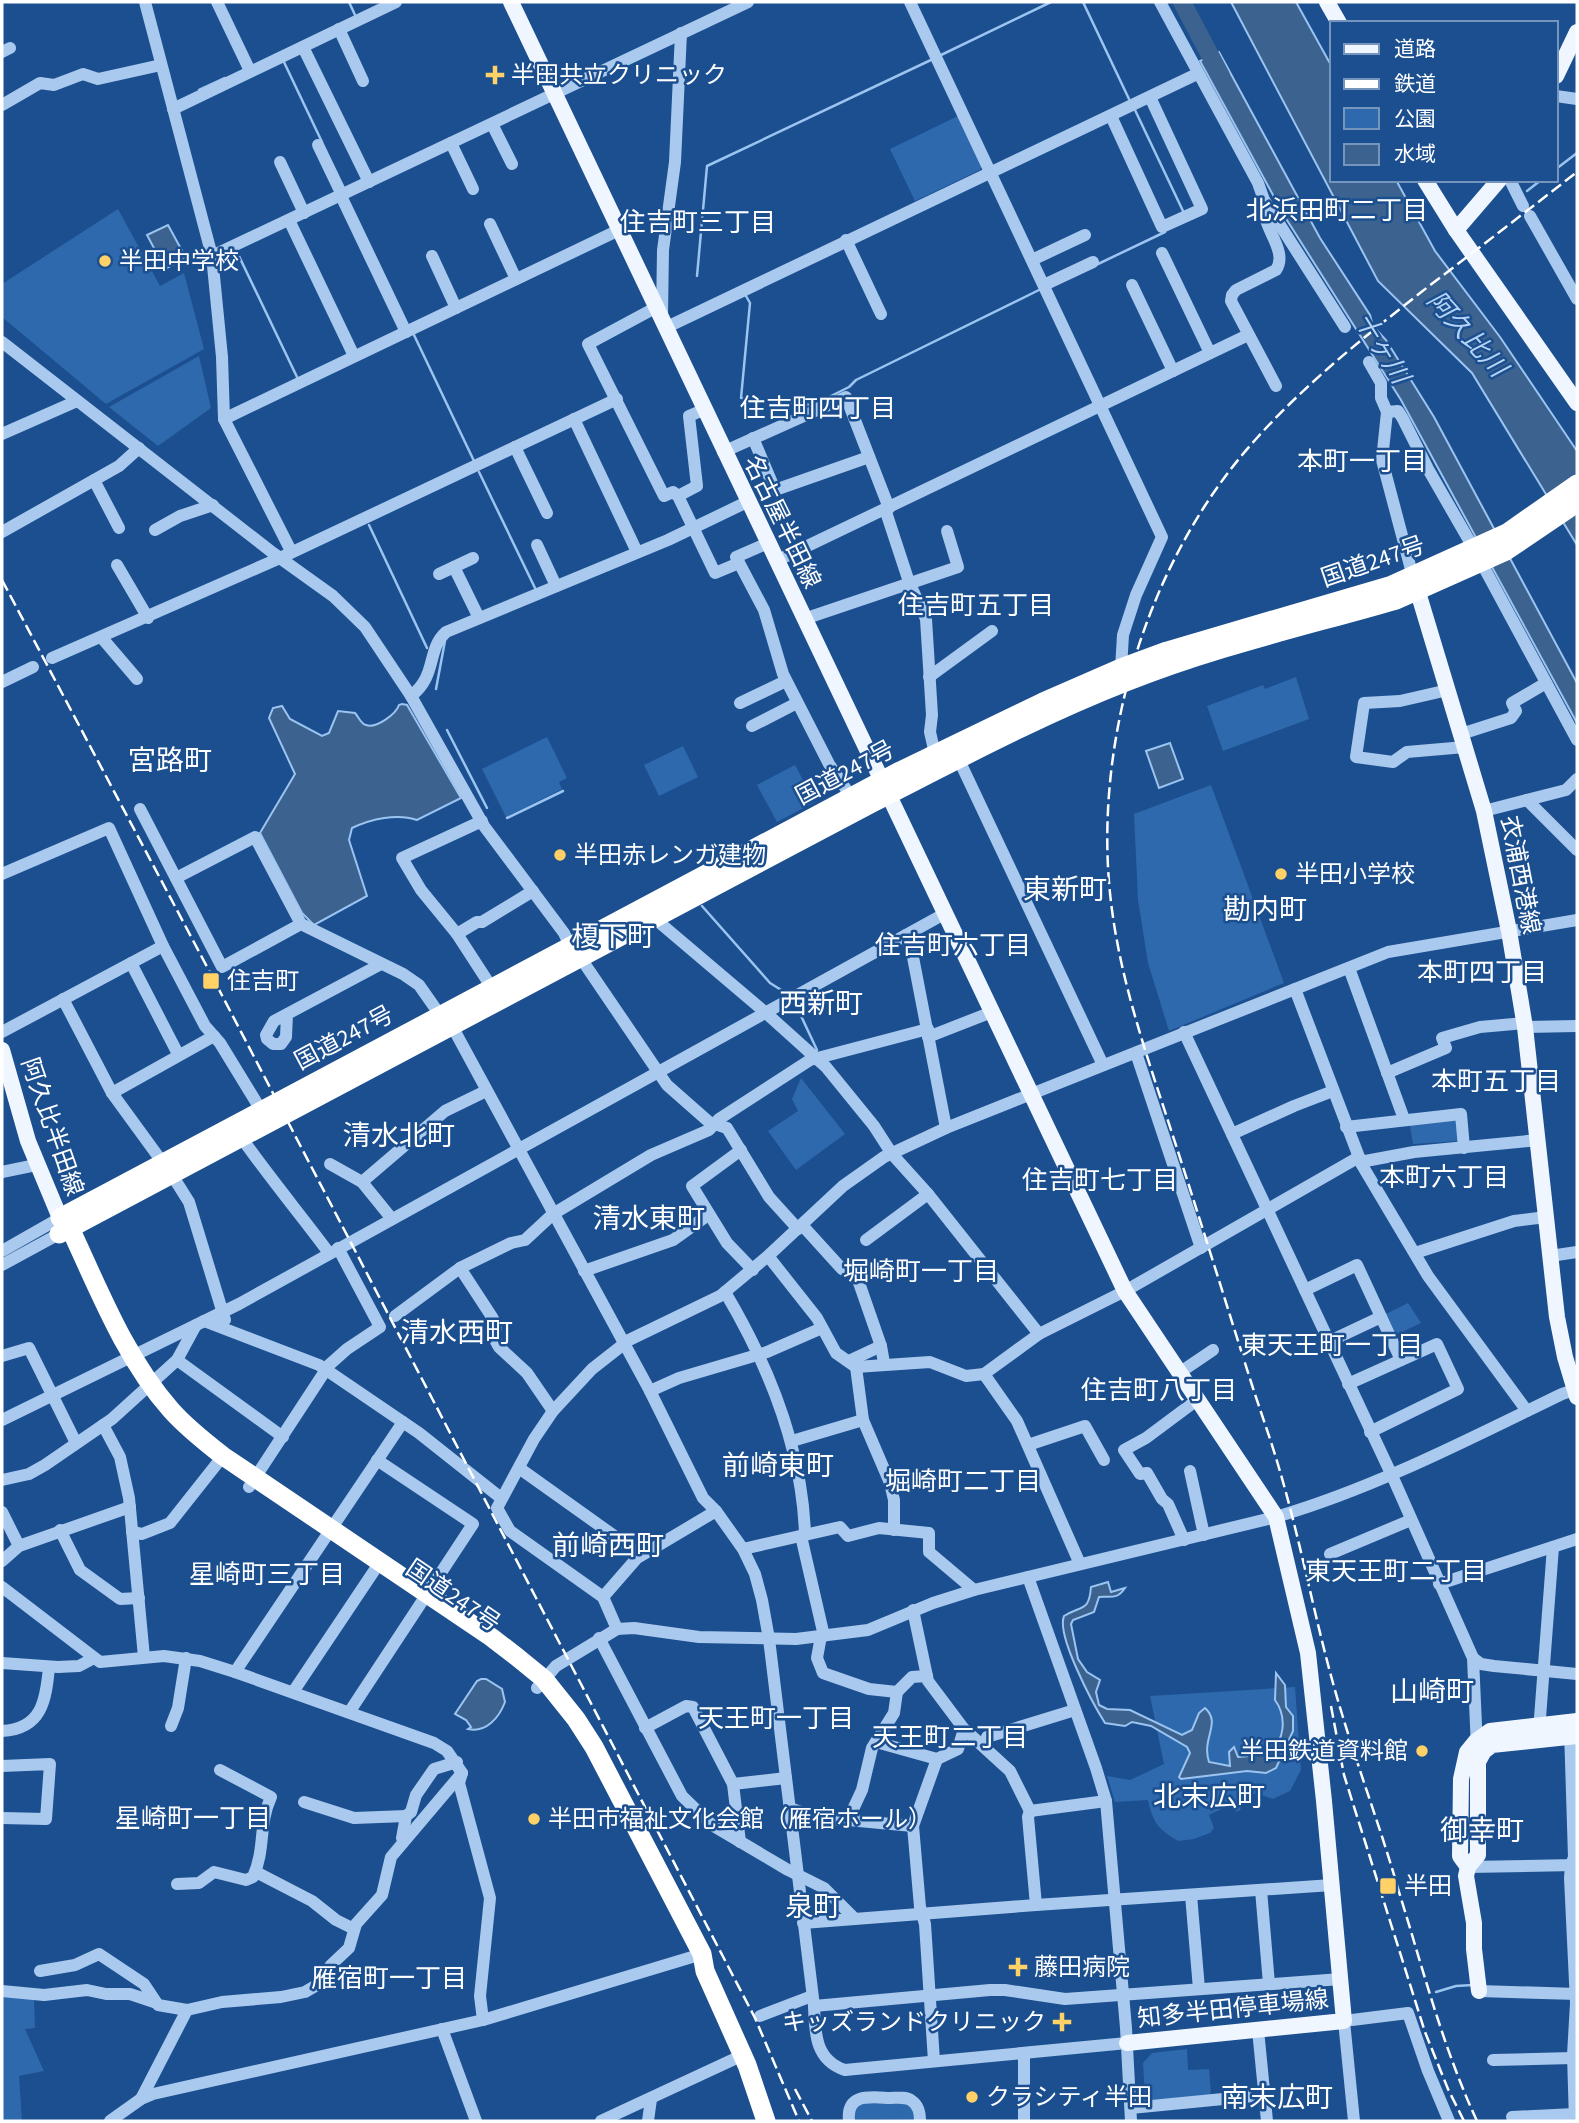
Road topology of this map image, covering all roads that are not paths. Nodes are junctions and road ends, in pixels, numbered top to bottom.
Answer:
1 (145, 2) edge
2 (217, 2) edge
3 (396, 2) edge
4 (511, 2) edge
5 (748, 2) edge
6 (910, 2) edge
7 (1160, 2) edge
8 (1327, 2) edge
9 (1338, 21) edge
10 (340, 29) junction
11 (1577, 32) edge
12 (681, 33) junction
13 (303, 47) junction
14 (160, 65) junction
15 (250, 71) junction
16 (1558, 72) edge
17 (1197, 75) junction
18 (363, 80) dead end
19 (555, 94) junction
20 (1558, 96) edge
21 (1150, 97) junction
22 (1577, 99) edge
23 (2, 105) edge
24 (173, 109) junction
25 (1111, 116) junction
26 (492, 124) junction
27 (451, 143) junction
28 (318, 145) dead end
29 (280, 162) dead end
30 (512, 164) dead end
31 (990, 173) junction
32 (369, 182) junction
33 (1426, 182) edge
34 (1497, 182) edge
35 (1511, 182) edge
36 (473, 190) dead end
37 (341, 195) junction
38 (1264, 200) junction
39 (304, 213) junction
40 (289, 220) junction
41 (490, 224) dead end
42 (619, 230) junction
43 (1456, 230) junction
44 (1085, 235) dead end
45 (846, 240) junction
46 (1162, 253) dead end
47 (212, 256) junction
48 (432, 256) dead end
49 (1032, 260) junction
50 (1093, 262) dead end
51 (516, 279) junction
52 (1044, 285) junction
53 (1132, 285) dead end
54 (1577, 299) edge
55 (456, 308) junction
56 (881, 314) dead end
57 (660, 319) junction
58 (1345, 327) dead end
59 (406, 332) junction
60 (1248, 335) junction
61 (2, 342) edge
62 (1210, 353) junction
63 (354, 356) junction
64 (1369, 362) dead end
65 (1173, 370) junction
66 (1276, 386) dead end
67 (617, 399) junction
68 (77, 401) junction
69 (1577, 403) edge
70 (1100, 405) junction
71 (703, 410) junction
72 (1387, 412) junction
73 (224, 419) junction
74 (574, 419) junction
75 (2, 434) edge
76 (753, 438) junction
77 (139, 447) junction
78 (516, 447) junction
79 (723, 452) junction
80 (869, 457) junction
81 (94, 480) junction
82 (1577, 484) edge
83 (678, 496) junction
84 (747, 502) junction
85 (1577, 503) edge
86 (213, 505) junction
87 (887, 508) junction
88 (547, 513) dead end
89 (693, 527) junction
90 (119, 528) dead end
91 (155, 530) dead end
92 (947, 531) dead end
93 (2, 532) edge
94 (1515, 537) junction
95 (768, 543) junction
96 (537, 545) dead end
97 (637, 552) junction
98 (1480, 554) junction
99 (286, 555) junction
100 (473, 558) dead end
101 (776, 561) junction
102 (739, 563) junction
103 (117, 565) dead end
104 (454, 567) junction
105 (439, 574) dead end
106 (909, 582) junction
107 (1415, 584) junction
108 (556, 586) junction
109 (148, 618) junction
110 (480, 618) junction
111 (804, 619) junction
112 (992, 631) dead end
113 (102, 638) junction
114 (52, 658) dead end
115 (33, 667) dead end
116 (1121, 668) junction
117 (929, 677) junction
118 (137, 679) dead end
119 (786, 681) junction
120 (2, 682) edge
121 (1546, 683) junction
122 (1448, 690) junction
123 (411, 696) junction
124 (797, 703) junction
125 (740, 704) dead end
126 (752, 726) dead end
127 (1577, 740) edge
128 (1463, 741) junction
129 (934, 754) junction
130 (959, 760) junction
131 (1577, 779) edge
132 (885, 788) junction
133 (852, 798) junction
134 (1527, 800) junction
135 (140, 809) dead end
136 (1485, 811) junction
137 (482, 821) junction
138 (1577, 850) edge
139 (2, 874) edge
140 (176, 878) junction
141 (533, 891) junction
142 (944, 914) junction
143 (654, 918) junction
144 (1577, 920) edge
145 (301, 924) junction
146 (1509, 931) junction
147 (457, 934) junction
148 (906, 935) junction
149 (163, 946) junction
150 (575, 952) junction
151 (131, 963) junction
152 (381, 964) junction
153 (1349, 968) junction
154 (492, 988) junction
155 (1294, 989) junction
156 (63, 999) junction
157 (992, 1012) junction
158 (766, 1013) junction
159 (288, 1014) dead end
160 (446, 1021) junction
161 (1525, 1025) junction
162 (1577, 1026) edge
163 (2, 1032) edge
164 (1185, 1032) junction
165 (928, 1033) junction
166 (214, 1036) junction
167 (2, 1050) edge
168 (1136, 1053) junction
169 (178, 1054) junction
170 (817, 1058) junction
171 (1103, 1065) junction
172 (657, 1072) junction
173 (1387, 1073) junction
174 (486, 1091) junction
175 (1333, 1091) junction
176 (112, 1093) junction
177 (1031, 1094) junction
178 (261, 1110) junction
179 (1404, 1119) junction
180 (715, 1123) junction
181 (1346, 1127) junction
182 (946, 1128) junction
183 (1232, 1134) junction
184 (241, 1138) junction
185 (1538, 1140) junction
186 (1464, 1148) junction
187 (517, 1149) junction
188 (741, 1150) junction
189 (892, 1154) junction
190 (1359, 1159) junction
191 (330, 1164) dead end
192 (36, 1165) junction
193 (167, 1169) junction
194 (2, 1172) edge
195 (362, 1182) junction
196 (928, 1194) junction
197 (1267, 1211) junction
198 (553, 1214) junction
199 (708, 1215) junction
200 (1546, 1217) junction
201 (392, 1219) junction
202 (63, 1227) junction
203 (800, 1227) junction
204 (866, 1240) dead end
205 (1200, 1248) junction
206 (2, 1251) edge
207 (334, 1251) junction
208 (1577, 1252) edge
209 (1415, 1253) junction
210 (768, 1256) junction
211 (1550, 1256) junction
212 (2, 1265) edge
213 (460, 1268) junction
214 (753, 1270) junction
215 (584, 1271) junction
216 (1305, 1290) junction
217 (725, 1292) junction
218 (1125, 1292) junction
219 (221, 1313) junction
220 (395, 1315) dead end
221 (1381, 1317) junction
222 (200, 1323) junction
223 (822, 1328) junction
224 (229, 1330) junction
225 (1040, 1334) junction
226 (1328, 1342) junction
227 (624, 1344) junction
228 (881, 1346) junction
229 (1213, 1350) dead end
230 (758, 1355) junction
231 (2, 1356) edge
232 (127, 1359) junction
233 (177, 1360) junction
234 (1401, 1360) junction
235 (884, 1363) junction
236 (853, 1364) junction
237 (327, 1370) junction
238 (1179, 1373) junction
239 (984, 1374) junction
240 (1348, 1384) junction
241 (146, 1388) junction
242 (650, 1391) junction
243 (1576, 1392) edge
244 (52, 1396) junction
245 (1197, 1400) junction
246 (553, 1411) junction
247 (1527, 1411) junction
248 (2, 1420) edge
249 (863, 1420) junction
250 (403, 1422) junction
251 (103, 1425) junction
252 (1370, 1432) junction
253 (283, 1437) junction
254 (792, 1441) junction
255 (76, 1443) junction
256 (1028, 1445) junction
257 (377, 1460) junction
258 (1104, 1460) dead end
259 (219, 1461) junction
260 (519, 1468) junction
261 (1190, 1471) dead end
262 (1390, 1475) junction
263 (2, 1480) edge
264 (252, 1483) junction
265 (501, 1498) junction
266 (130, 1507) junction
267 (716, 1511) junction
268 (2, 1512) edge
269 (1276, 1517) junction
270 (1411, 1520) junction
271 (60, 1530) junction
272 (894, 1530) junction
273 (132, 1532) junction
274 (327, 1533) junction
275 (803, 1535) junction
276 (1205, 1535) junction
277 (1577, 1539) edge
278 (1184, 1540) junction
279 (19, 1546) junction
280 (1553, 1547) junction
281 (743, 1549) junction
282 (641, 1555) junction
283 (1330, 1555) dead end
284 (2, 1561) edge
285 (1080, 1564) junction
286 (377, 1567) junction
287 (1028, 1577) junction
288 (1439, 1584) junction
289 (2, 1587) edge
290 (975, 1590) junction
291 (603, 1597) junction
292 (139, 1598) junction
293 (424, 1599) junction
294 (913, 1611) junction
295 (617, 1629) junction
296 (822, 1636) junction
297 (599, 1637) junction
298 (769, 1639) junction
299 (144, 1657) junction
300 (94, 1658) junction
301 (187, 1658) junction
302 (1473, 1658) junction
303 (2, 1663) edge
304 (49, 1667) junction
305 (235, 1672) junction
306 (1544, 1672) junction
307 (1577, 1674) edge
308 (926, 1676) junction
309 (541, 1683) junction
310 (293, 1692) junction
311 (897, 1692) junction
312 (1075, 1710) junction
313 (350, 1711) junction
314 (171, 1726) dead end
315 (645, 1728) junction
316 (964, 1729) junction
317 (1573, 1729) edge
318 (2, 1731) edge
319 (1539, 1733) junction
320 (987, 1737) dead end
321 (1476, 1741) junction
322 (876, 1742) junction
323 (937, 1759) junction
324 (1478, 1762) junction
325 (2, 1766) edge
326 (459, 1767) junction
327 (220, 1770) dead end
328 (786, 1777) junction
329 (733, 1784) junction
330 (1105, 1801) junction
331 (304, 1802) dead end
332 (1575, 1802) edge
333 (789, 1808) junction
334 (1030, 1811) junction
335 (406, 1816) junction
336 (2, 1818) edge
337 (848, 1820) junction
338 (913, 1826) junction
339 (740, 1842) junction
340 (401, 1843) junction
341 (1574, 1865) edge
342 (1468, 1867) junction
343 (256, 1872) junction
344 (797, 1875) junction
345 (177, 1884) dead end
346 (1332, 1885) junction
347 (1261, 1890) junction
348 (1191, 1895) junction
349 (1114, 1900) junction
350 (1037, 1905) junction
351 (922, 1913) junction
352 (855, 1919) junction
353 (803, 1923) junction
354 (354, 1928) junction
355 (699, 1961) junction
356 (40, 1971) dead end
357 (1341, 1979) junction
358 (1269, 1984) junction
359 (1199, 1989) junction
360 (2, 1991) edge
361 (1479, 1991) joint
362 (1576, 1994) edge
363 (930, 1996) junction
364 (1122, 1996) junction
365 (813, 2001) junction
366 (155, 2002) junction
367 (187, 2010) junction
368 (760, 2016) dead end
369 (484, 2020) junction
370 (1344, 2021) junction
371 (442, 2029) junction
372 (1258, 2030) junction
373 (1576, 2031) edge
374 (1127, 2043) junction
375 (1024, 2053) junction
376 (743, 2055) junction
377 (1573, 2058) junction
378 (1493, 2060) dead end
379 (934, 2061) junction
380 (1264, 2095) junction
381 (141, 2099) junction
382 (651, 2099) junction
383 (1131, 2115) edge
384 (1512, 2117) dead end
385 (1575, 2117) edge
386 (110, 2121) edge
387 (476, 2121) edge
388 (601, 2121) edge
389 (648, 2121) edge
390 (766, 2121) edge
391 (849, 2121) edge
392 (920, 2121) edge
393 (1024, 2121) edge
394 (1267, 2121) edge
395 (1354, 2121) edge
396 (1449, 2121) edge

1 - 14 street
2 - 15 street
3 - 10 street
4 - 19 main road, 名古屋半田線
5 - 12 street
6 - 31 street
7 - 17 street
8 - 9 main road
10 - 13 street
10 - 18 street
11 - 16 main road
12 - 19 street
12 - 57 street
13 - 15 street
13 - 32 street
14 - 23 street
14 - 24 street
15 - 24 street
17 - 21 street
17 - 38 street
19 - 26 street
19 - 42 main road, 名古屋半田線
20 - 22 street
21 - 25 street
21 - 25 street
24 - 47 street
25 - 31 street
26 - 27 street
26 - 30 street
27 - 32 street
27 - 36 street
28 - 37 street
29 - 39 street
31 - 45 street
31 - 49 street
32 - 37 street
33 - 43 main road
34 - 43 main road
35 - 54 street
37 - 39 street
37 - 59 street
38 - 58 street
38 - 60 street
39 - 40 street
40 - 47 street
40 - 63 street
41 - 51 street
42 - 51 street
42 - 57 main road, 名古屋半田線
43 - 69 main road
44 - 49 street
45 - 56 street
45 - 57 street
46 - 62 street
47 - 73 street
48 - 55 street
49 - 52 street
50 - 52 street
51 - 55 street
52 - 70 street
53 - 65 street
55 - 59 street
57 - 67 street
57 - 71 main road, 名古屋半田線
59 - 63 street
60 - 62 street
60 - 66 street
61 - 68 street
62 - 65 street
63 - 73 street
64 - 72 street
65 - 70 street
67 - 74 street
67 - 83 street
68 - 75 street
68 - 77 street
70 - 87 street
70 - 116 street
71 - 79 main road, 名古屋半田線
71 - 83 street
72 - 98 street
72 - 107 street
73 - 99 street
74 - 78 street
74 - 97 street
76 - 79 street
76 - 80 street
76 - 80 street
77 - 81 street
77 - 86 street
78 - 88 street
78 - 99 street
79 - 84 main road, 名古屋半田線
80 - 87 street
81 - 90 street
81 - 93 street
82 - 94 highway, 国道247号
83 - 89 street
84 - 89 street
84 - 95 main road, 名古屋半田線
85 - 94 highway, 国道247号
86 - 91 street
86 - 99 street
87 - 101 street
87 - 106 street
89 - 97 street
89 - 102 street
92 - 106 street
94 - 98 highway, 国道247号
95 - 101 main road, 名古屋半田線
95 - 102 street
96 - 108 street
97 - 108 street
98 - 107 highway, 国道247号
98 - 121 street
99 - 109 street
99 - 123 street
100 - 104 street
101 - 111 main road, 名古屋半田線
102 - 119 street
103 - 109 street
104 - 105 street
104 - 110 street
106 - 111 street
106 - 117 street
107 - 116 highway, 国道247号
107 - 122 main road, 衣浦西港線
107 - 130 highway, 国道247号
108 - 110 street
109 - 113 street
110 - 123 street
111 - 132 main road, 名古屋半田線
112 - 117 street
113 - 114 street
113 - 118 street
115 - 120 street
116 - 129 highway, 国道247号
117 - 129 street
119 - 124 street
119 - 125 street
121 - 127 street
121 - 128 street
122 - 128 main road, 衣浦西港線
122 - 128 street
123 - 137 street
124 - 126 street
124 - 133 street
128 - 136 main road, 衣浦西港線
129 - 132 highway, 国道247号
130 - 132 highway, 国道247号
130 - 171 street
131 - 134 street
132 - 133 highway, 国道247号
132 - 142 main road, 名古屋半田線
132 - 143 highway, 国道247号
133 - 150 highway, 国道247号
134 - 136 street
134 - 138 street
135 - 140 street
136 - 146 main road, 衣浦西港線
137 - 141 street
137 - 147 street
139 - 149 street
140 - 145 street
140 - 145 street
141 - 147 street
141 - 150 street
142 - 148 street
142 - 157 main road, 名古屋半田線
143 - 150 highway, 国道247号
143 - 158 street
144 - 146 street
145 - 152 street
146 - 153 street
146 - 161 main road, 衣浦西港線
147 - 154 street
148 - 158 street
148 - 165 street
149 - 151 street
149 - 166 street
150 - 154 highway, 国道247号
150 - 160 highway, 国道247号
150 - 172 street
151 - 156 street
151 - 169 street
152 - 159 street
152 - 160 street
153 - 155 street
153 - 173 street
154 - 160 highway, 国道247号
155 - 164 street
155 - 175 street
156 - 163 street
156 - 176 street
157 - 165 street
157 - 177 main road, 名古屋半田線
158 - 170 street
158 - 172 street
160 - 174 street
160 - 178 highway, 国道247号
160 - 184 highway, 国道247号
161 - 162 street
161 - 173 street
161 - 185 main road, 衣浦西港線
164 - 168 street
164 - 183 street
165 - 170 street
165 - 182 street
166 - 169 street
166 - 178 street
167 - 192 main road, 阿久比半田線
168 - 171 street
168 - 205 street
169 - 176 street
170 - 180 street
170 - 189 street
171 - 177 street
172 - 180 street
172 - 187 street
173 - 179 street
174 - 187 street
174 - 195 street
175 - 181 street
175 - 183 street
176 - 193 street
177 - 182 street
177 - 218 main road, 名古屋半田線
178 - 193 highway, 国道247号
179 - 181 street
179 - 186 street
180 - 188 street
180 - 198 street
181 - 190 street
182 - 189 street
183 - 197 street
184 - 193 highway, 国道247号
184 - 207 street
185 - 186 street
185 - 200 main road, 衣浦西港線
186 - 190 street
187 - 198 street
187 - 201 street
188 - 199 street
188 - 203 street
189 - 196 street
189 - 203 street
190 - 197 street
190 - 209 street
191 - 195 street
192 - 194 street
192 - 202 main road, 阿久比半田線
193 - 202 highway, 国道247号
193 - 219 street
195 - 201 street
196 - 204 street
196 - 225 street
197 - 205 street
197 - 216 street
198 - 213 street
198 - 215 street
199 - 214 street
199 - 215 street
200 - 209 street
200 - 211 main road, 衣浦西港線
201 - 207 street
202 - 206 street
202 - 212 street
202 - 232 highway, 国道247号
203 - 210 street
203 - 228 street
205 - 218 street
207 - 219 street
207 - 237 street
208 - 211 street
209 - 247 street
210 - 214 street
210 - 223 street
211 - 243 main road, 衣浦西港線
213 - 220 street
213 - 246 street
214 - 217 street
215 - 227 street
216 - 221 street
216 - 226 street
217 - 227 street
217 - 230 street
218 - 225 street
218 - 238 main road, 名古屋半田線
219 - 222 street
219 - 224 street
221 - 226 street
221 - 234 street
222 - 224 street
222 - 232 street
222 - 233 street
223 - 230 street
223 - 236 street
224 - 237 street
225 - 239 street
226 - 240 street
227 - 242 street
227 - 246 street
228 - 235 street
228 - 236 street
229 - 238 street
230 - 242 street
230 - 254 street
231 - 244 street
232 - 241 highway, 国道247号
232 - 244 street
233 - 241 street
233 - 253 street
234 - 240 street
234 - 252 street
235 - 236 street
235 - 239 street
236 - 249 street
237 - 250 street
237 - 253 street
238 - 245 main road, 名古屋半田線
239 - 256 street
240 - 252 street
241 - 251 street
241 - 259 highway, 国道247号
242 - 267 street
243 - 247 street
244 - 248 street
244 - 255 street
245 - 269 main road, 名古屋半田線
245 - 278 street
246 - 260 street
247 - 262 street
249 - 254 street
249 - 272 street
250 - 257 street
250 - 265 street
251 - 255 street
251 - 266 street
252 - 262 street
253 - 264 street
254 - 275 street
255 - 263 street
256 - 258 street
256 - 285 street
257 - 274 street
257 - 293 street
259 - 264 highway, 国道247号
259 - 273 street
260 - 265 street
260 - 282 street
261 - 276 street
262 - 269 street
262 - 270 street
264 - 274 highway, 国道247号
265 - 291 street
266 - 271 street
266 - 273 street
267 - 281 street
267 - 282 street
268 - 279 street
269 - 276 street
269 - 346 main road
270 - 283 street
270 - 288 street
271 - 279 street
271 - 292 street
272 - 275 street
272 - 290 street
273 - 292 street
274 - 286 highway, 国道247号
274 - 305 street
275 - 281 street
275 - 296 street
276 - 278 street
277 - 280 street
278 - 285 street
279 - 284 street
280 - 288 street
280 - 306 street
281 - 298 street
282 - 291 street
285 - 287 street
286 - 293 highway, 国道247号
286 - 310 street
287 - 290 street
287 - 312 street
288 - 302 street
289 - 300 street
290 - 294 street
291 - 295 street
292 - 299 street
293 - 309 highway, 国道247号
293 - 313 street
294 - 296 street
294 - 308 street
295 - 297 street
295 - 298 street
296 - 298 street
296 - 311 street
297 - 309 street
297 - 315 street
298 - 328 street
299 - 300 street
299 - 301 street
300 - 304 street
301 - 305 street
301 - 314 street
302 - 306 street
302 - 321 street
303 - 304 street
304 - 318 street
305 - 310 street
306 - 307 street
306 - 319 street
308 - 311 street
308 - 316 street
309 - 355 highway, 国道247号
310 - 313 street
311 - 322 street
312 - 320 street
312 - 330 street
313 - 326 street
315 - 329 street
315 - 339 street
316 - 323 street
316 - 334 street
317 - 319 main road
317 - 332 street
319 - 321 main road
319 - 324 main road
321 - 324 street
321 - 342 main road
322 - 323 street
322 - 337 street
323 - 338 street
324 - 342 main road
325 - 336 street
326 - 335 street
326 - 340 street
326 - 369 street
327 - 343 street
328 - 329 street
328 - 333 street
329 - 339 street
330 - 334 street
330 - 349 street
331 - 335 street
332 - 341 street
333 - 337 street
333 - 344 street
334 - 350 street
335 - 340 street
337 - 338 street
338 - 351 street
339 - 344 street
340 - 354 street
341 - 342 street
341 - 362 street
342 - 361 main road
343 - 345 street
343 - 354 street
344 - 352 street
344 - 353 street
346 - 347 street
346 - 357 main road
347 - 348 street
347 - 358 street
348 - 349 street
348 - 359 street
349 - 350 street
349 - 364 street
350 - 351 street
351 - 352 street
351 - 363 street
352 - 353 street
353 - 365 street
354 - 367 street
355 - 369 street
355 - 376 highway, 国道247号
356 - 366 street
357 - 358 street
357 - 370 main road
358 - 359 street
359 - 364 street
360 - 366 street
361 - 362 street
362 - 373 street
363 - 364 street
363 - 365 street
363 - 379 street
364 - 374 street
365 - 368 street
365 - 379 street
366 - 367 street
367 - 381 street
369 - 371 street
370 - 372 main road, 知多半田停車場線
370 - 395 street
370 - 396 street
371 - 381 street
371 - 387 street
372 - 374 main road, 知多半田停車場線
372 - 380 street
373 - 377 street
374 - 375 street
374 - 383 street
375 - 379 street
375 - 393 street
376 - 382 street
376 - 390 highway, 国道247号
377 - 378 street
377 - 385 street
380 - 383 street
380 - 394 street
381 - 386 street
382 - 388 street
382 - 389 street
384 - 385 street
391 - 392 street

